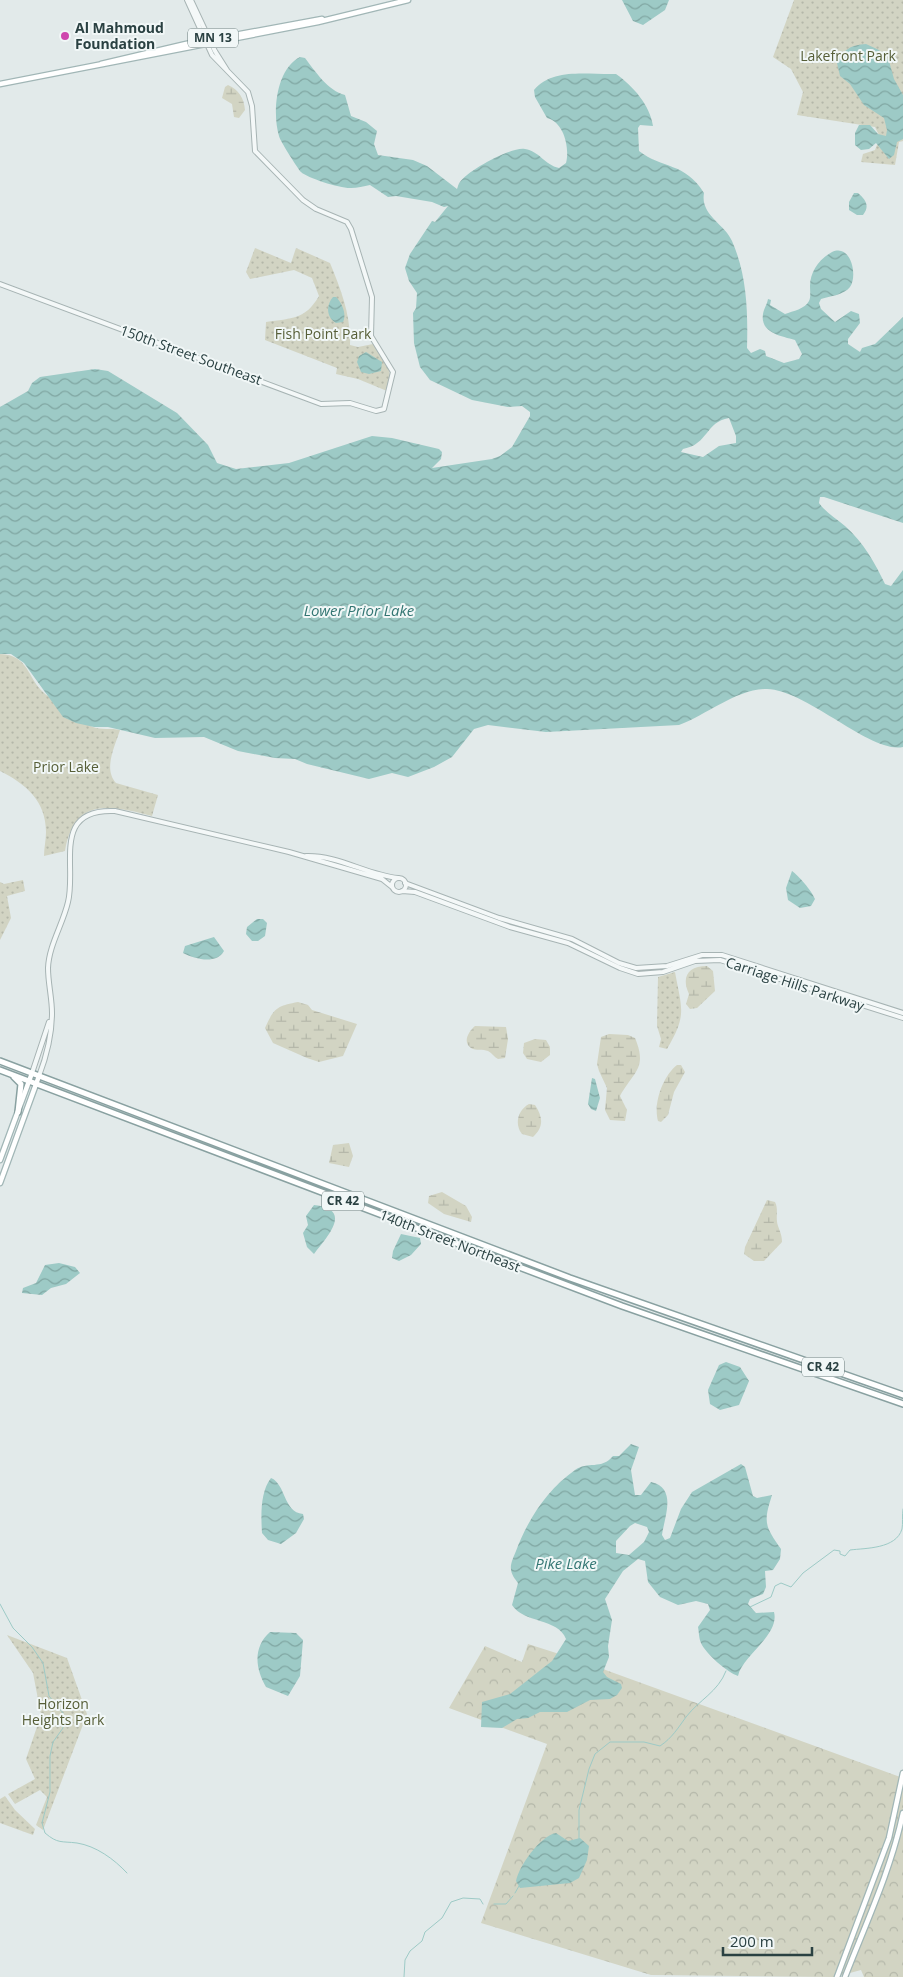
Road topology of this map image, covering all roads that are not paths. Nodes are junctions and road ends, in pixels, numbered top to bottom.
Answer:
1 (187, 0) edge
2 (191, 0) edge
3 (408, 0) edge
4 (208, 41) junction
5 (0, 84) edge
6 (0, 284) edge
7 (303, 856) junction
8 (398, 878) junction
9 (406, 883) junction
10 (392, 887) junction
11 (402, 891) junction
12 (52, 1013) junction
13 (903, 1013) edge
14 (903, 1018) edge
15 (0, 1061) edge
16 (0, 1070) edge
17 (32, 1073) junction
18 (39, 1076) junction
19 (29, 1081) junction
20 (36, 1083) junction
21 (18, 1112) junction
22 (0, 1160) edge
23 (0, 1184) edge
24 (903, 1395) edge
25 (903, 1404) edge
26 (903, 1773) edge
27 (903, 1813) edge
28 (837, 1977) edge
29 (845, 1977) edge

1 - 4 street
2 - 4 street
3 - 4 main road, MN 13
4 - 5 main road, MN 13
4 - 6 street, 150th Street Southeast
7 - 8 street
7 - 10 street
7 - 12 street
8 - 9 street
8 - 10 street
9 - 11 street
9 - 13 street, Carriage Hills Parkway
10 - 11 street
11 - 14 street, Carriage Hills Parkway
12 - 17 street
12 - 18 street
15 - 17 highway, 140th Street Northeast / CR 42
16 - 19 highway, 140th Street Northeast / CR 42
16 - 21 highway
17 - 18 highway, 140th Street Northeast / CR 42
17 - 19 main road
18 - 20 main road
18 - 24 highway, 140th Street Northeast / CR 42
19 - 20 highway, 140th Street Northeast / CR 42
19 - 21 main road
20 - 23 main road
20 - 25 highway, 140th Street Northeast / CR 42
21 - 22 main road
26 - 28 main road
27 - 29 main road

